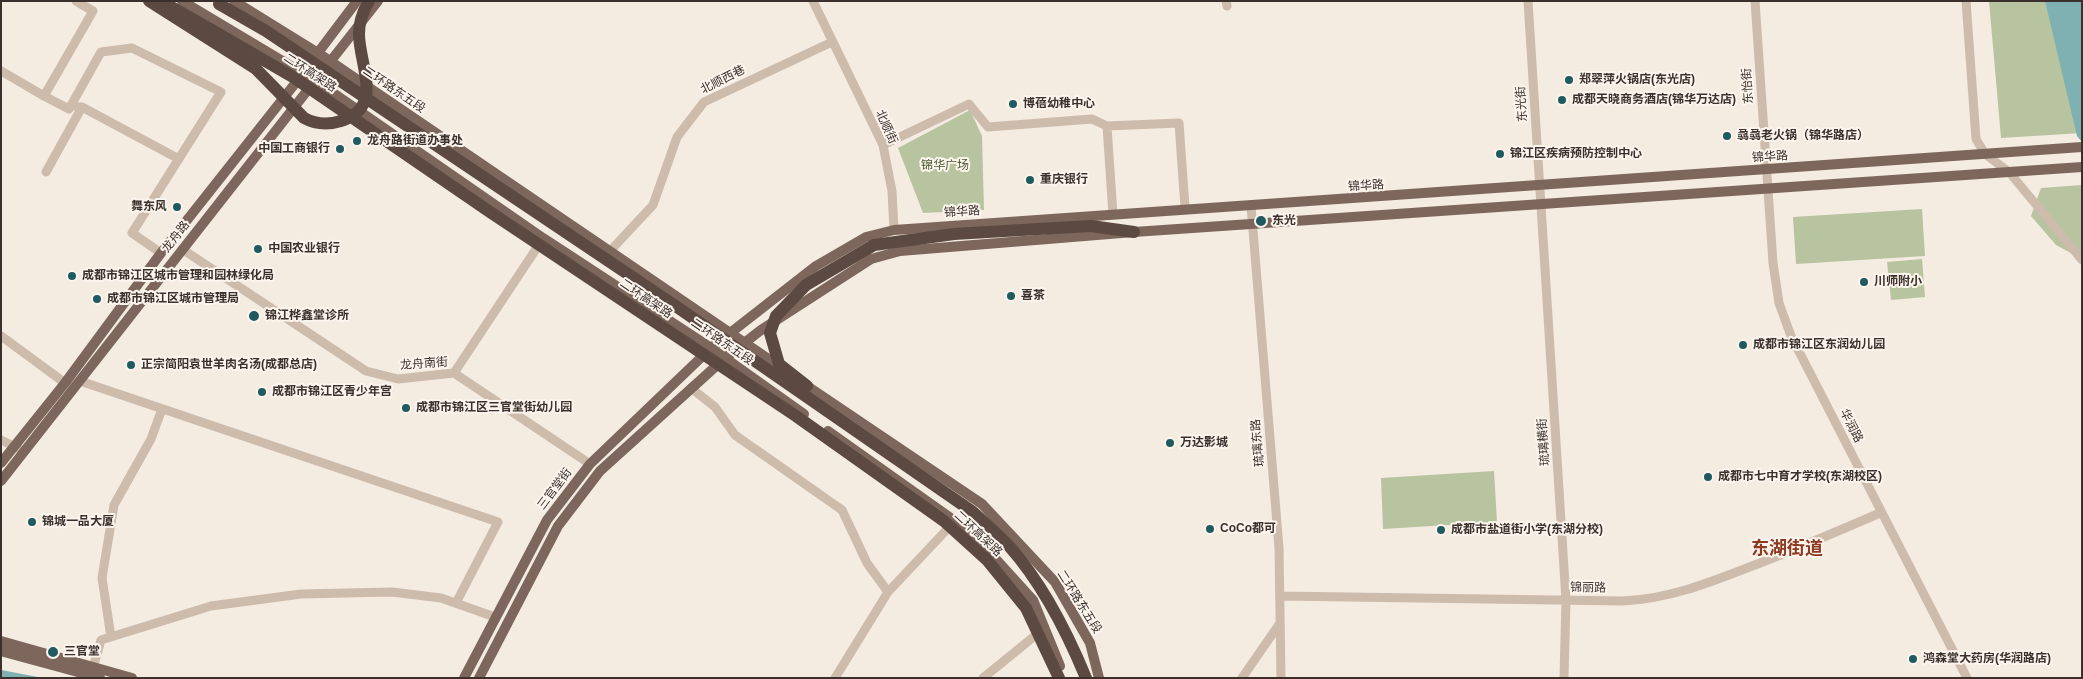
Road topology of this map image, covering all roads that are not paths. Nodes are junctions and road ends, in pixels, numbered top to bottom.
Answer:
1 (76, 1) edge
2 (149, 1) edge
3 (162, 1) edge
4 (182, 1) edge
5 (214, 1) edge
6 (234, 1) edge
7 (357, 1) edge
8 (369, 1) edge
9 (378, 1) edge
10 (813, 1) edge
11 (1528, 1) edge
12 (1755, 1) edge
13 (1966, 1) edge
14 (832, 42) junction
15 (318, 53) junction
16 (330, 62) junction
17 (1, 71) edge
18 (303, 72) junction
19 (316, 81) junction
20 (44, 96) junction
21 (82, 106) junction
22 (69, 109) junction
23 (1107, 126) junction
24 (883, 145) junction
25 (2082, 147) edge
26 (1985, 154) junction
27 (179, 159) junction
28 (2082, 167) edge
29 (1767, 170) junction
30 (46, 172) dead end
31 (2009, 172) junction
32 (1540, 186) junction
33 (1769, 189) junction
34 (1541, 205) junction
35 (1250, 206) junction
36 (1185, 207) dead end
37 (1113, 215) junction
38 (1252, 225) junction
39 (894, 230) junction
40 (1134, 232) junction
41 (544, 238) junction
42 (182, 249) junction
43 (611, 250) junction
44 (161, 253) junction
45 (2082, 260) edge
46 (730, 334) junction
47 (1, 336) edge
48 (745, 344) junction
49 (711, 348) junction
50 (724, 358) junction
51 (454, 374) junction
52 (80, 381) junction
53 (65, 383) junction
54 (691, 388) junction
55 (162, 408) junction
56 (1, 440) edge
57 (19, 449) junction
58 (1, 463) edge
59 (590, 464) junction
60 (913, 469) junction
61 (1, 480) edge
62 (1880, 513) junction
63 (955, 521) junction
64 (888, 592) junction
65 (1280, 596) junction
66 (1566, 600) junction
67 (456, 603) junction
68 (495, 617) junction
69 (1281, 622) junction
70 (1044, 628) junction
71 (111, 637) junction
72 (1, 641) edge
73 (1, 651) edge
74 (93, 668) junction
75 (100, 678) edge
76 (132, 678) edge
77 (464, 678) edge
78 (479, 678) edge
79 (835, 678) edge
80 (983, 678) edge
81 (1059, 678) edge
82 (1065, 678) edge
83 (1086, 678) edge
84 (1099, 678) edge
85 (1242, 678) edge
86 (1281, 678) edge
87 (1564, 678) edge
88 (1967, 678) edge

1 - 20 street
2 - 8 highway, bridge
3 - 81 highway, 二环高架路, bridge
4 - 18 main road, 二环路东五段
5 - 60 highway, 二环高架路, bridge
6 - 15 main road, 二环路东五段
7 - 15 main road
9 - 16 main road, 龙舟路
10 - 14 street, 北顺街
11 - 32 street, 东光街
12 - 29 street, 东怡街
13 - 26 street
14 - 24 street, 北顺街
14 - 43 street, 北顺西巷
15 - 16 main road, 二环路东五段
15 - 18 main road
16 - 19 main road, 龙舟路
16 - 43 main road, 二环路东五段
17 - 20 street
18 - 19 main road, 二环路东五段
18 - 44 main road
19 - 41 main road, 二环路东五段
19 - 42 main road, 龙舟路
20 - 22 street
21 - 22 street
21 - 27 street
21 - 30 street
22 - 27 street
23 - 24 street
23 - 36 street
23 - 37 street
24 - 39 street, 北顺街
25 - 26 main road, 锦华路
26 - 29 main road, 锦华路
26 - 31 street
27 - 44 street
28 - 31 main road
29 - 32 main road, 锦华路
29 - 33 street, 华润路
31 - 33 main road
31 - 45 street
32 - 34 street, 东光街
32 - 35 main road, 锦华路
33 - 34 main road
33 - 62 street, 华润路
34 - 38 main road
34 - 66 street, 琉璃横街
35 - 37 main road, 锦华路
35 - 38 street, 琉璃东路
37 - 39 main road, 锦华路
38 - 40 main road
38 - 65 street, 琉璃东路
39 - 46 main road, 锦华路
40 - 48 main road
40 - 60 highway, bridge
41 - 49 main road, 二环路东五段
41 - 51 street
42 - 51 street, 龙舟南街
42 - 52 main road, 龙舟路
43 - 46 main road, 二环路东五段
44 - 53 main road
46 - 48 main road, 二环路东五段
46 - 49 main road, 锦华路
47 - 53 street
48 - 50 main road
48 - 84 main road, 二环路东五段
49 - 50 main road, 二环路东五段
49 - 59 main road, 三官堂街
50 - 54 main road, 三官堂街
50 - 63 main road, 二环路东五段
51 - 59 street, 龙舟南街
52 - 55 street
52 - 57 main road, 龙舟路
53 - 57 main road
54 - 64 street
54 - 78 main road, 三官堂街
55 - 67 street
55 - 71 street
56 - 57 street
57 - 58 main road
57 - 61 main road, 龙舟路
59 - 68 main road, 三官堂街
60 - 83 highway, 二环高架路, bridge
62 - 66 street, 锦丽路
62 - 88 street, 华润路
63 - 64 street
63 - 70 main road, 二环路东五段
64 - 79 street
65 - 66 street, 锦丽路
65 - 69 street, 琉璃东路
66 - 87 street, 琉璃横街
67 - 68 street
67 - 71 street
68 - 77 main road, 三官堂街
69 - 85 street
69 - 86 street, 琉璃东路
70 - 80 street
70 - 82 main road, 二环路东五段
71 - 74 street
72 - 74 main road
73 - 75 main road
74 - 76 main road

